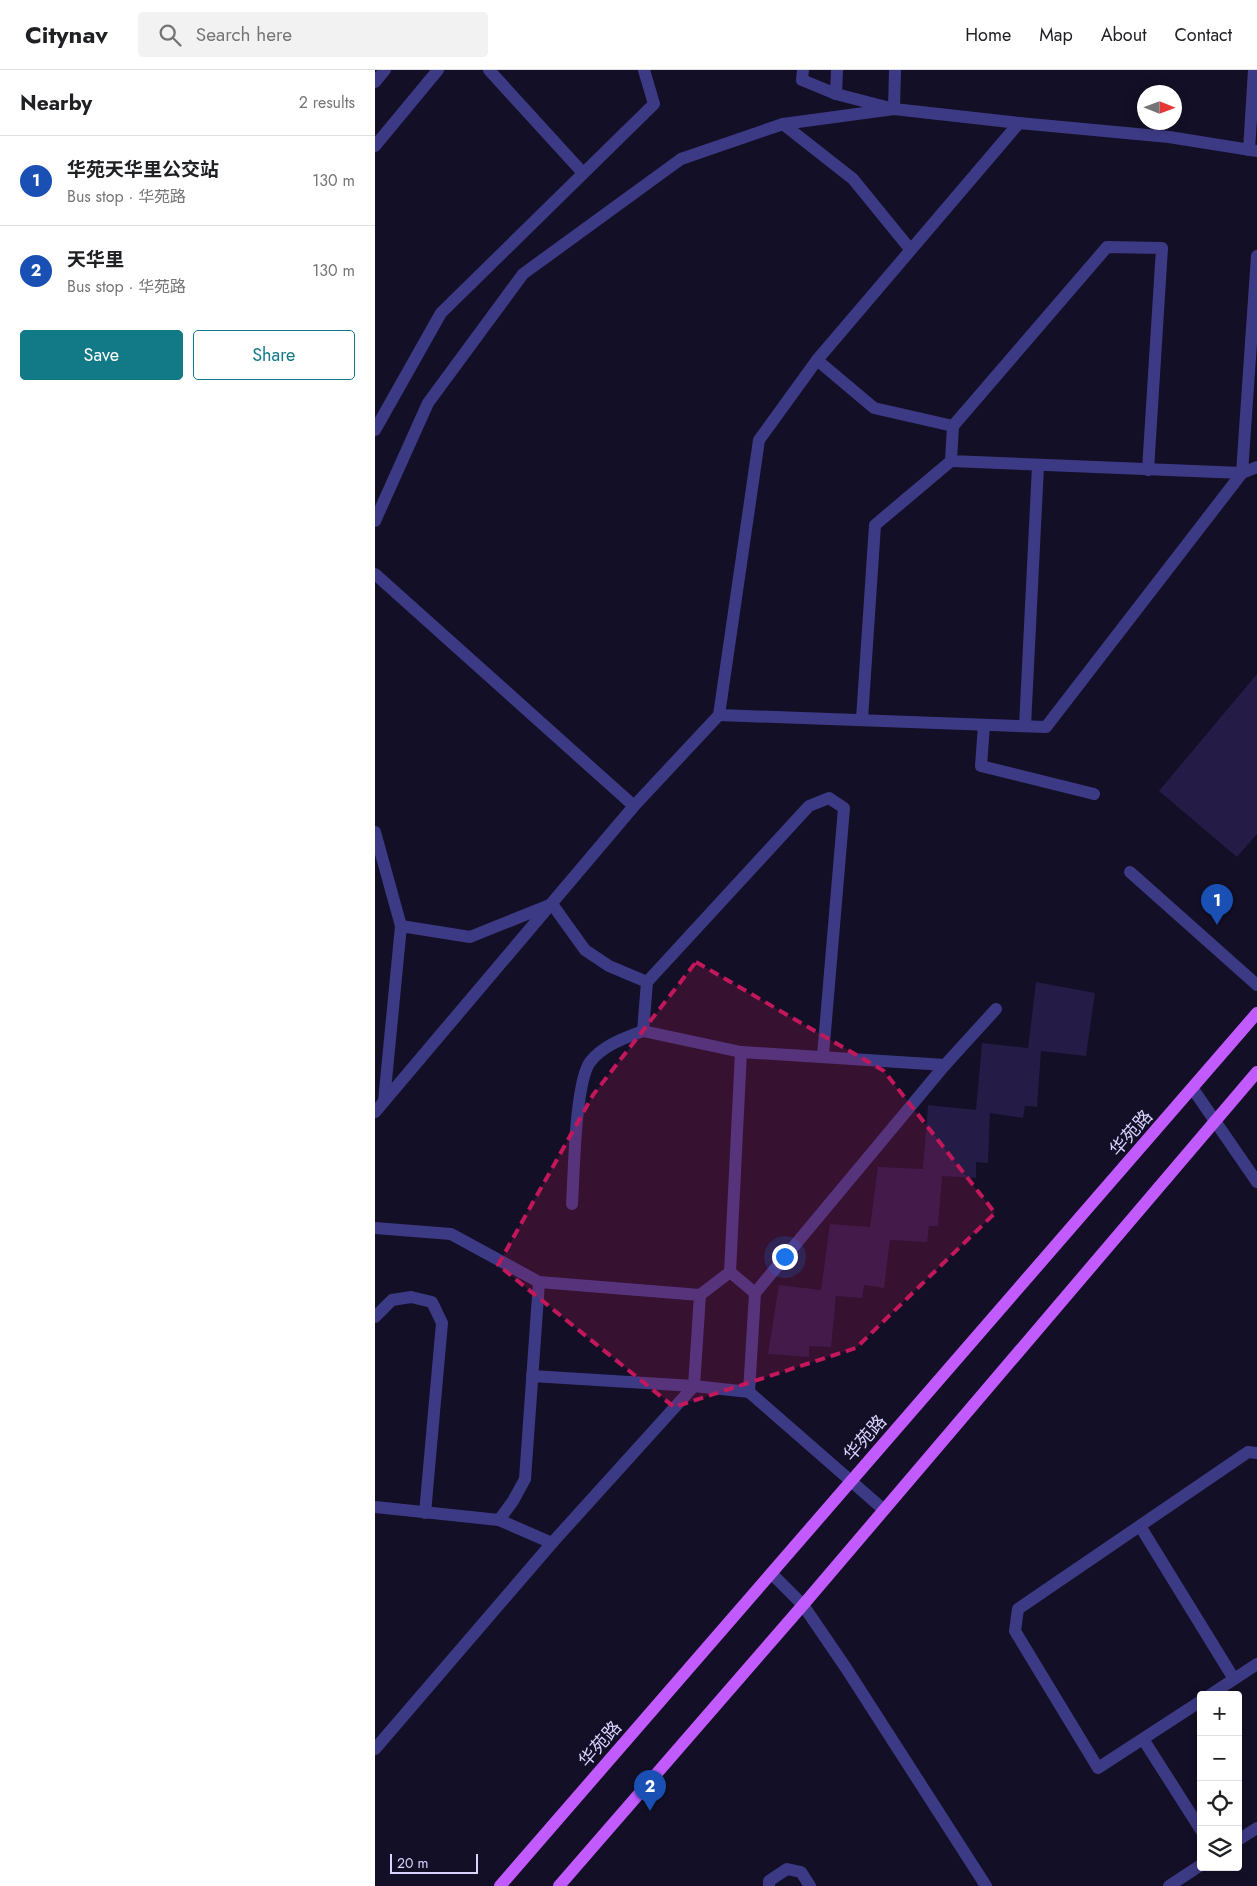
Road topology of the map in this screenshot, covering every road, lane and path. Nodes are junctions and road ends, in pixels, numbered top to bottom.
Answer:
1 (385, 70) edge
2 (438, 70) edge
3 (489, 70) edge
4 (644, 70) edge
5 (803, 70) edge
6 (837, 70) edge
7 (895, 70) edge
8 (1254, 70) edge
9 (375, 82) edge
10 (836, 94) junction
11 (893, 109) junction
12 (1019, 123) junction
13 (783, 124) junction
14 (375, 146) edge
15 (1253, 150) edge
16 (583, 173) junction
17 (910, 250) junction
18 (1257, 256) edge
19 (817, 360) junction
20 (953, 426) junction
21 (375, 430) edge
22 (951, 462) junction
23 (1038, 466) junction
24 (1257, 466) edge
25 (1148, 470) junction
26 (1243, 473) junction
27 (375, 521) edge
28 (375, 574) edge
29 (719, 715) junction
30 (862, 719) junction
31 (984, 725) junction
32 (1025, 726) junction
33 (1093, 794) dead end
34 (634, 806) junction
35 (375, 832) edge
36 (379, 858) edge
37 (1130, 872) dead end
38 (552, 904) junction
39 (401, 926) junction
40 (647, 982) junction
41 (1257, 985) edge
42 (996, 1009) dead end
43 (1257, 1013) edge
44 (643, 1031) junction
45 (741, 1052) junction
46 (823, 1055) junction
47 (945, 1065) junction
48 (1257, 1072) edge
49 (1193, 1088) junction
50 (384, 1101) junction
51 (375, 1112) edge
52 (1217, 1121) junction
53 (1257, 1182) edge
54 (572, 1204) dead end
55 (375, 1228) edge
56 (730, 1272) junction
57 (539, 1282) junction
58 (755, 1292) junction
59 (700, 1295) junction
60 (375, 1317) edge
61 (532, 1376) junction
62 (694, 1386) junction
63 (749, 1392) junction
64 (1257, 1453) edge
65 (851, 1482) junction
66 (375, 1507) edge
67 (883, 1510) junction
68 (425, 1513) junction
69 (499, 1520) junction
70 (1140, 1526) junction
71 (552, 1543) junction
72 (772, 1574) junction
73 (803, 1605) junction
74 (1257, 1664) edge
75 (1234, 1679) junction
76 (1216, 1691) edge
77 (1197, 1704) edge
78 (1143, 1739) junction
79 (375, 1749) edge
80 (1198, 1826) edge
81 (1257, 1828) edge
82 (1242, 1837) edge
83 (1197, 1868) edge
84 (500, 1886) edge
85 (559, 1886) edge
86 (769, 1886) edge
87 (810, 1886) edge
88 (986, 1886) edge
89 (1169, 1886) edge

1 - 9 street
2 - 14 street
3 - 16 street
4 - 16 street
5 - 10 street
6 - 10 street
7 - 11 street
8 - 15 street
10 - 11 street
11 - 12 street
11 - 13 street
12 - 15 street
12 - 17 street
13 - 17 street
13 - 27 street
16 - 21 street
17 - 19 street
18 - 26 street
19 - 20 street
19 - 29 street
20 - 22 street
20 - 25 street
22 - 23 street
22 - 30 street
23 - 25 street
23 - 32 street
24 - 26 street
25 - 26 street
26 - 32 street
28 - 34 street
29 - 30 street
29 - 34 street
30 - 31 street
31 - 32 street
31 - 33 street
34 - 38 street
35 - 36 street
36 - 39 street
37 - 41 street
38 - 39 street
38 - 40 street
38 - 50 street
39 - 50 street
40 - 44 street
40 - 46 street
42 - 47 street
43 - 49 main road, 华苑路
44 - 45 street
44 - 54 street
45 - 46 street
45 - 56 street
46 - 47 street
47 - 58 street
48 - 52 main road
49 - 52 street
49 - 65 main road, 华苑路
50 - 51 street
52 - 53 street
52 - 67 main road
55 - 57 street
56 - 58 street
56 - 59 street
57 - 59 street
57 - 61 street
58 - 63 street
59 - 62 street
60 - 68 street
61 - 62 street
61 - 69 street
62 - 63 street
62 - 71 street
63 - 65 street
64 - 70 street
65 - 67 street
65 - 72 main road, 华苑路
66 - 68 street
67 - 73 main road
68 - 69 street
69 - 71 street
70 - 75 street
70 - 78 street
71 - 79 street
72 - 73 street
72 - 84 main road, 华苑路
73 - 85 main road
73 - 88 street
74 - 75 street
75 - 76 street
77 - 78 street
78 - 80 street
81 - 82 street
83 - 89 street
86 - 87 street

